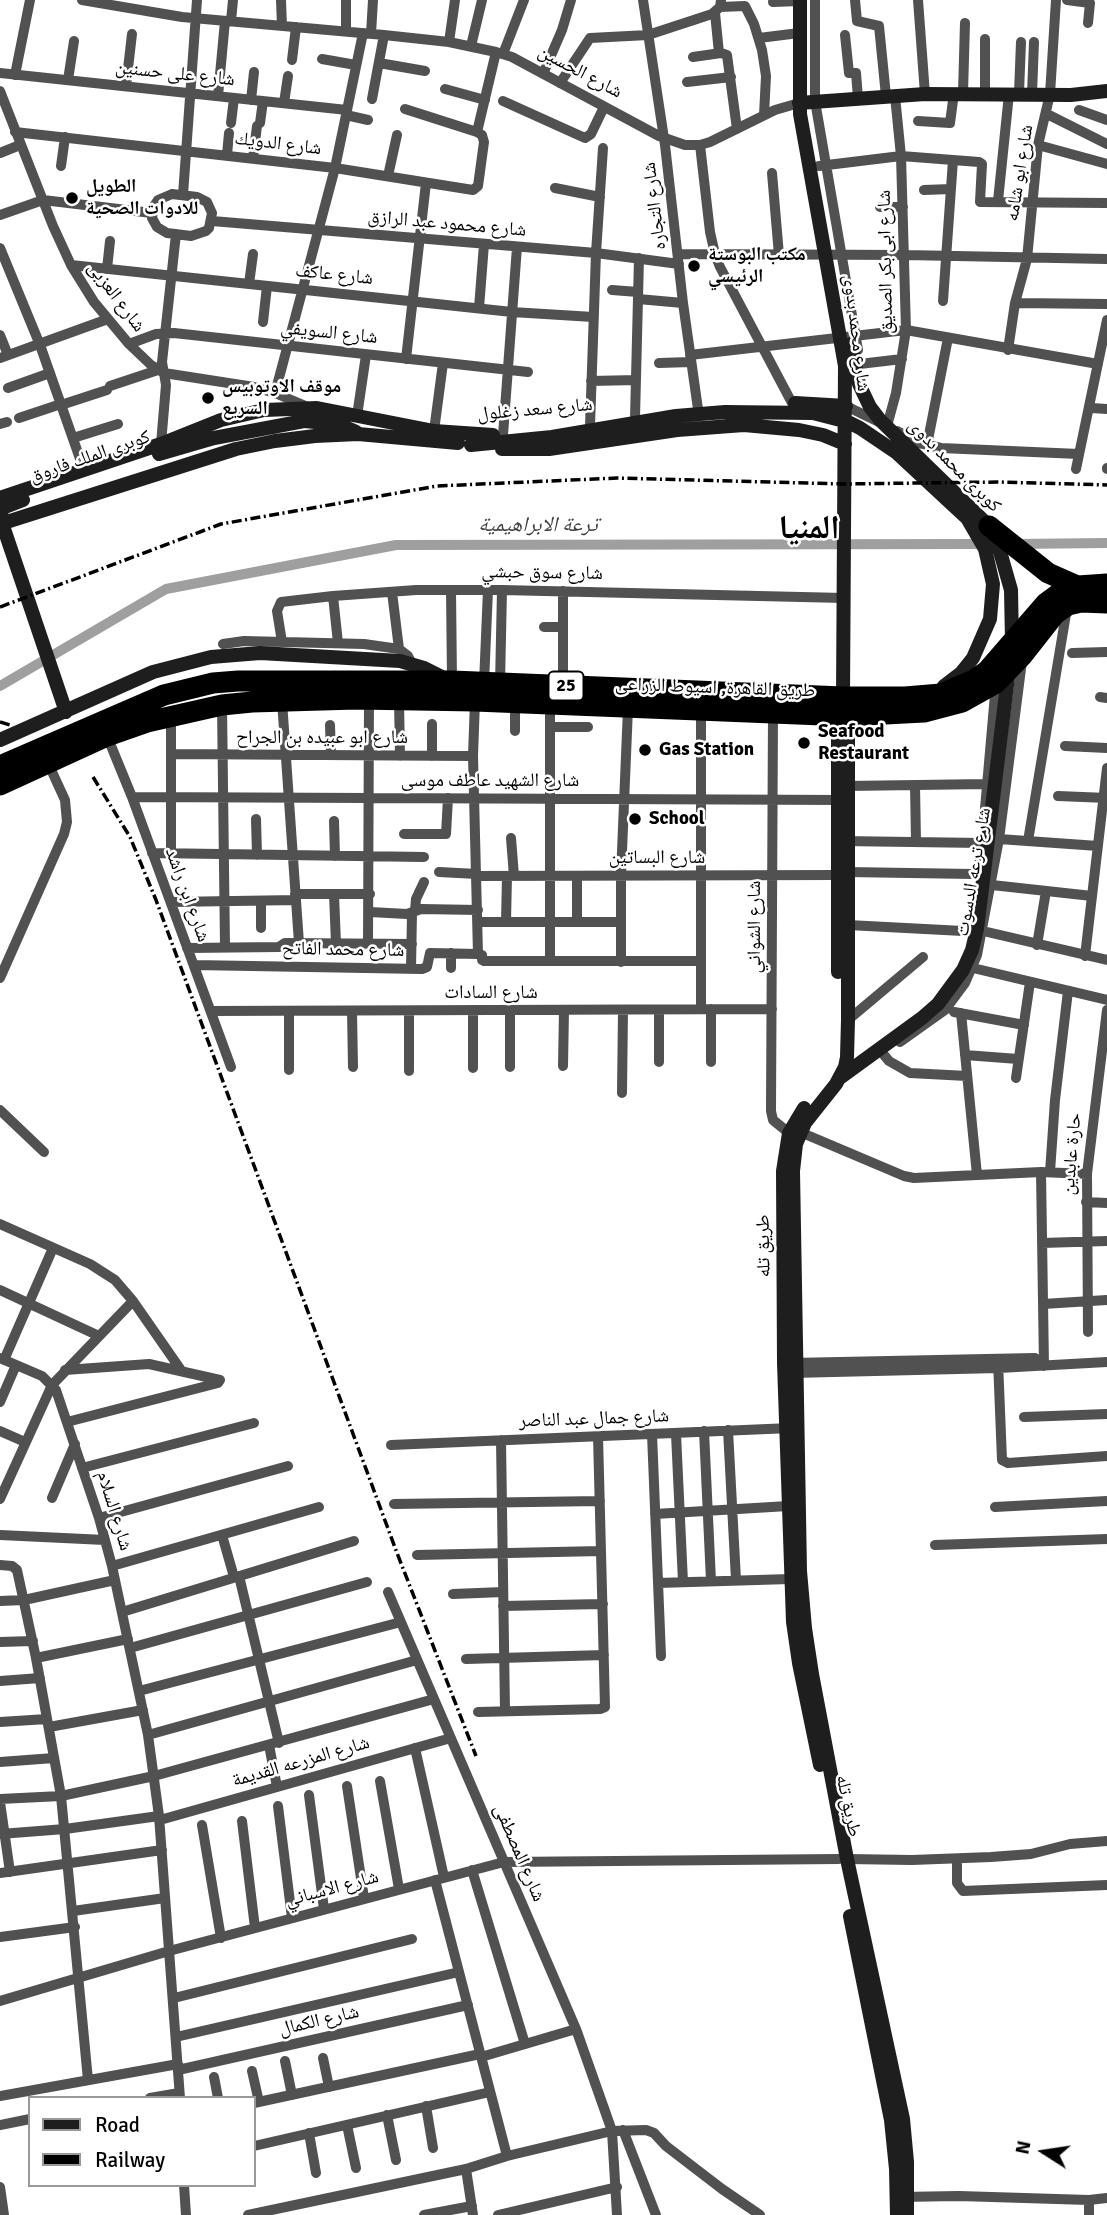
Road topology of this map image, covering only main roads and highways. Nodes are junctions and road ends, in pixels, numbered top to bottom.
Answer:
1 (806, 0) edge
2 (1107, 91) edge
3 (799, 103) junction
4 (846, 406) junction
5 (306, 414) junction
6 (323, 421) junction
7 (358, 433) junction
8 (315, 436) junction
9 (845, 444) junction
10 (471, 445) junction
11 (0, 498) edge
12 (0, 524) edge
13 (989, 526) junction
14 (1107, 584) edge
15 (1107, 594) edge
16 (1107, 603) edge
17 (452, 681) junction
18 (486, 689) junction
19 (361, 692) junction
20 (942, 700) junction
21 (636, 703) junction
22 (843, 707) junction
23 (66, 712) junction
24 (0, 740) edge
25 (0, 766) edge
26 (0, 785) edge
27 (842, 874) junction
28 (840, 1069) junction
29 (792, 1427) junction
30 (843, 1859) junction
31 (903, 2197) junction
32 (897, 2215) edge
33 (907, 2215) edge

1 - 3 main road, شارع محمد بدوى
1 - 13 main road, كوبرى محمد بدوى
2 - 3 main road
3 - 4 main road, شارع محمد بدوى
4 - 5 main road, شارع سعد زغلول
4 - 9 main road, شارع محمد بدوى
5 - 6 main road, كوبرى الملك فاروق
5 - 11 main road, شارع سعد زغلول
5 - 23 main road, كوبرى الملك فاروق
6 - 7 main road, كوبرى الملك فاروق
6 - 8 main road
7 - 8 main road, شارع سعد زغلول
7 - 10 main road, شارع سعد زغلول
8 - 12 main road, شارع سعد زغلول
9 - 10 main road, شارع سعد زغلول
9 - 22 main road, شارع محمد بدوى
10 - 21 main road
13 - 15 highway
13 - 28 main road, كوبرى محمد بدوى
14 - 20 highway, طريق القاهرة, اسيوط الزراعى / 25
16 - 20 highway, طريق القاهرة, اسيوط الزراعى / 25
17 - 18 highway, طريق القاهرة, اسيوط الزراعى / 25
17 - 19 highway, طريق القاهرة, اسيوط الزراعى / 25
17 - 21 main road, طريق القاهرة, اسيوط الزراعى
17 - 23 main road, طريق القاهرة, اسيوط الزراعى
18 - 19 highway, طريق القاهرة, اسيوط الزراعى / 25
18 - 21 highway, طريق القاهرة, اسيوط الزراعى / 25
18 - 22 highway, طريق القاهرة, اسيوط الزراعى / 25
19 - 25 highway, طريق القاهرة, اسيوط الزراعى / 25
19 - 26 highway, طريق القاهرة, اسيوط الزراعى / 25
20 - 22 highway, طريق القاهرة, اسيوط الزراعى / 25
21 - 22 highway, طريق القاهرة, اسيوط الزراعى / 25
22 - 27 main road
23 - 24 main road, طريق القاهرة, اسيوط الزراعى
27 - 28 main road
27 - 28 main road
28 - 29 main road, طريق تله
29 - 30 main road, طريق تله
29 - 30 main road, طريق تله
30 - 31 main road, طريق تله
31 - 32 main road, طريق تله
31 - 33 main road, طريق تله

